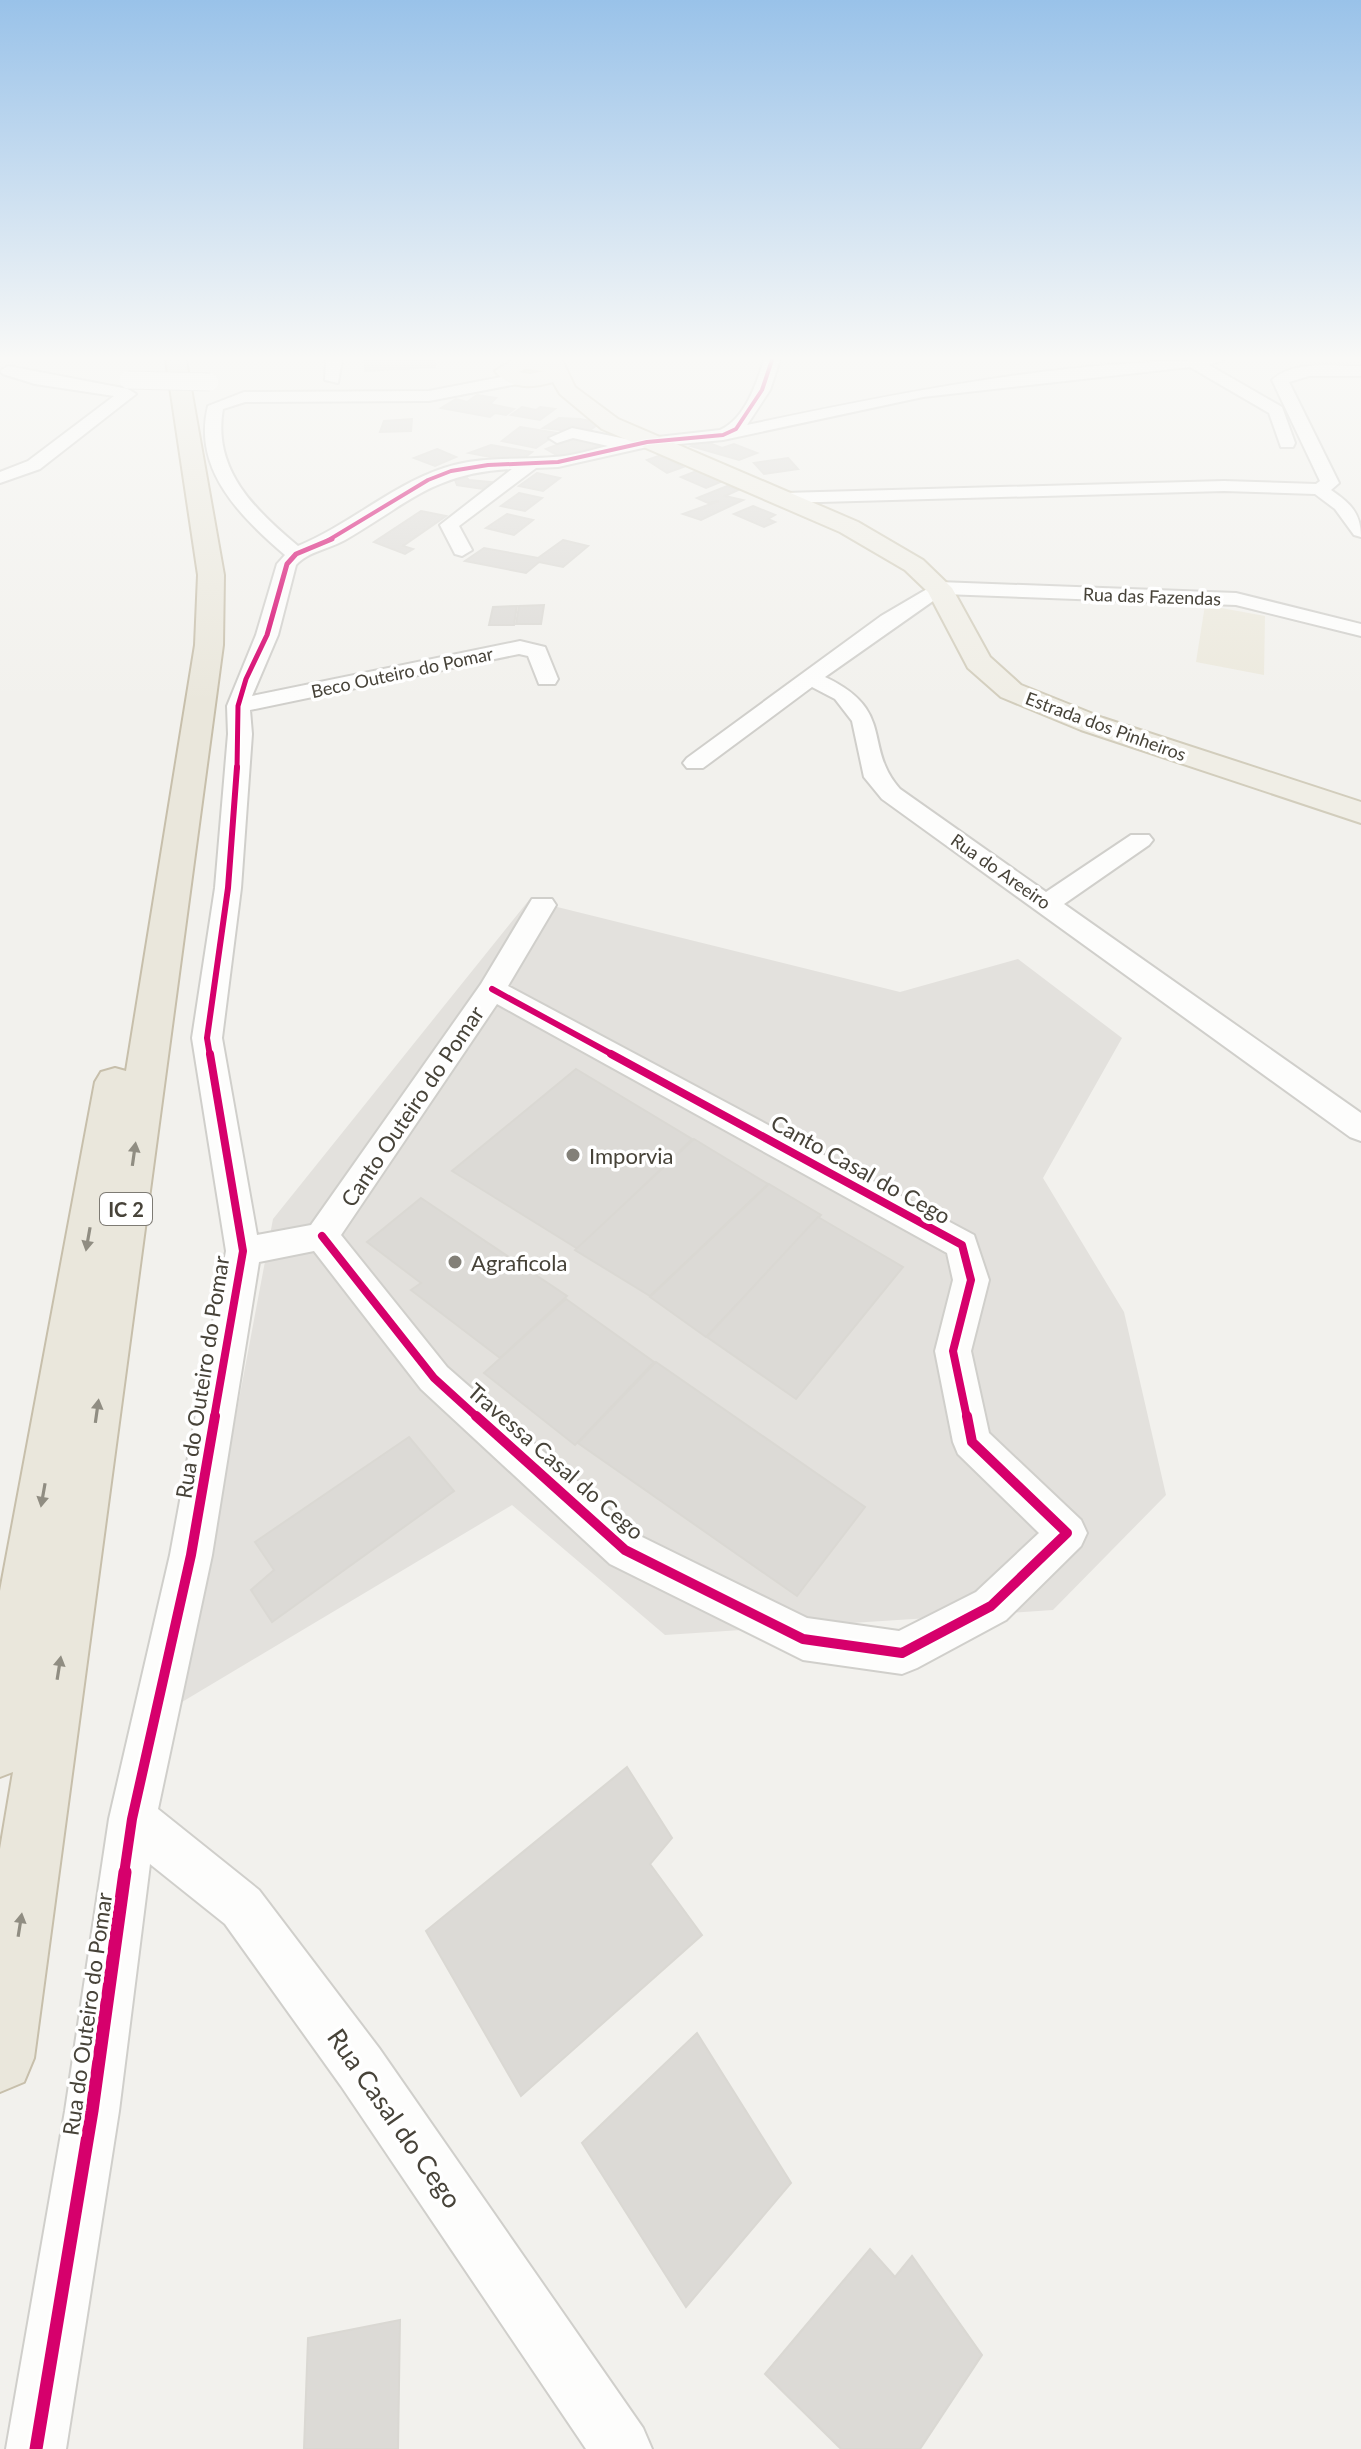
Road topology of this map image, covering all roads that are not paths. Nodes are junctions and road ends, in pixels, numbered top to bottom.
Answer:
1 (178, 474) edge
2 (202, 474) edge
3 (221, 474) edge
4 (445, 474) edge
5 (511, 474) edge
6 (721, 474) edge
7 (1326, 474) edge
8 (1319, 489) junction
9 (869, 495) junction
10 (784, 498) junction
11 (849, 527) junction
12 (1361, 531) edge
13 (462, 550) dead end
14 (296, 554) junction
15 (939, 588) junction
16 (1361, 630) edge
17 (810, 678) junction
18 (547, 679) dead end
19 (238, 706) junction
20 (695, 763) dead end
21 (1361, 813) edge
22 (1140, 840) dead end
23 (1048, 903) junction
24 (542, 905) dead end
25 (492, 989) junction
26 (1361, 1129) edge
27 (322, 1236) junction
28 (243, 1251) junction
29 (1067, 1533) joint
30 (0, 1748) edge
31 (132, 1819) junction
32 (0, 2058) edge
33 (36, 2449) edge
34 (622, 2449) edge

1 -> 30 highway, IC 2
32 -> 2 highway, IC 2
3 - 14 street
4 - 14 street
5 - 13 street
6 - 10 main road, Estrada dos Pinheiros
7 - 8 street
8 - 9 street
8 - 12 street
9 - 10 street
9 - 11 street
10 - 11 main road, Estrada dos Pinheiros
11 - 15 main road, Estrada dos Pinheiros
14 - 19 street, Rua do Outeiro do Pomar
15 - 16 street, Rua das Fazendas
15 - 17 street
15 - 21 main road, Estrada dos Pinheiros
17 - 20 street
17 - 23 street, Rua do Areeiro
18 - 19 street, Beco Outeiro do Pomar
19 - 28 street, Rua do Outeiro do Pomar
22 - 23 street
23 - 26 street, Rua do Areeiro
24 - 25 street, Canto Outeiro do Pomar
25 - 27 street, Canto Outeiro do Pomar
25 - 29 street, Canto Casal do Cego
27 - 28 street
27 - 29 street, Travessa Casal do Cego
28 - 31 street, Rua do Outeiro do Pomar
31 - 33 street, Rua do Outeiro do Pomar
31 - 34 street, Rua Casal do Cego

